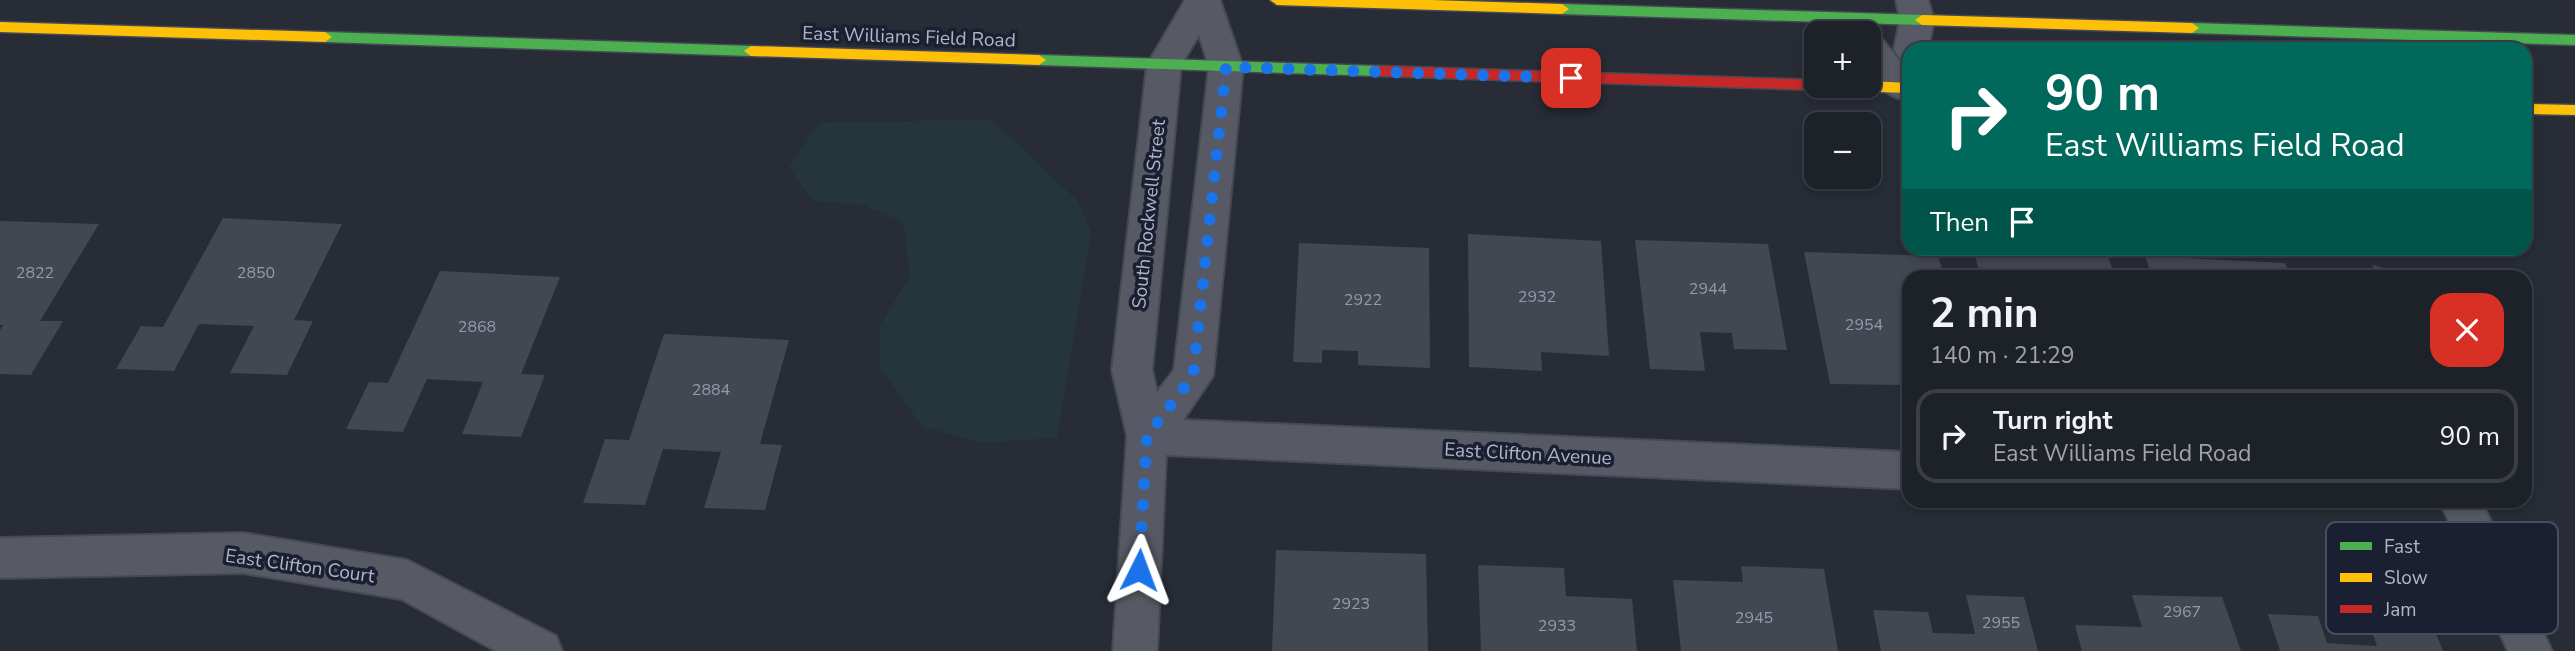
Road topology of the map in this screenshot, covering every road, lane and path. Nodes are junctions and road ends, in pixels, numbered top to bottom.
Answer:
1 (1203, 0) edge
2 (1277, 0) edge
3 (1847, 17) edge
4 (1913, 23) edge
5 (0, 27) edge
6 (2575, 40) edge
7 (1881, 56) edge
8 (1164, 65) junction
9 (1226, 67) junction
10 (1902, 73) edge
11 (1902, 78) edge
12 (1881, 81) edge
13 (1804, 85) edge
14 (2532, 109) edge
15 (2575, 110) edge
16 (1147, 436) junction
17 (1902, 471) edge
18 (0, 558) edge
19 (2522, 634) edge
20 (540, 651) edge
21 (1135, 651) edge
22 (2530, 651) edge

1 - 8 street, South Rockwell Street
1 - 9 street, South Rockwell Street
2 - 3 main road
3 - 4 main road
4 - 6 main road
5 - 8 main road, East Williams Field Road
7 - 10 street
8 - 9 main road, East Williams Field Road
8 - 16 street, South Rockwell Street
9 - 13 main road, East Williams Field Road
9 - 16 street, South Rockwell Street
11 - 12 main road
14 - 15 main road
16 - 17 street, East Clifton Avenue
16 - 21 street, South Rockwell Street
18 - 20 street, East Clifton Court
19 - 22 street

